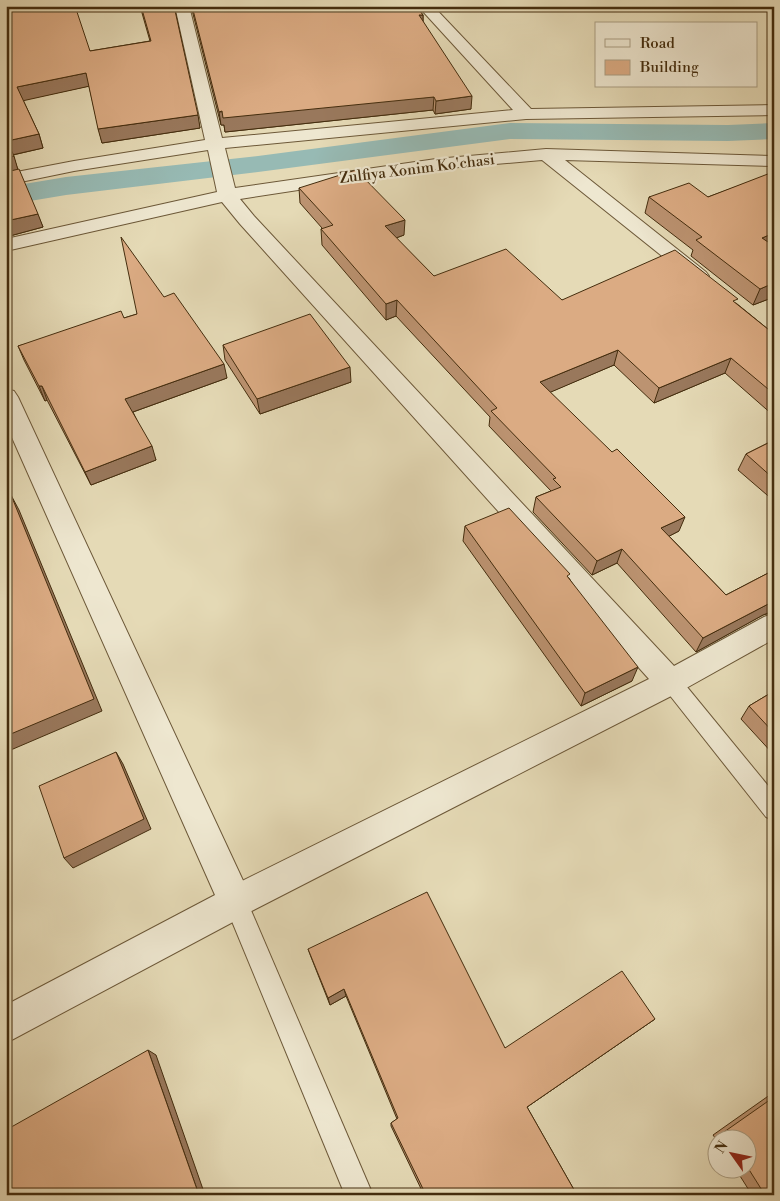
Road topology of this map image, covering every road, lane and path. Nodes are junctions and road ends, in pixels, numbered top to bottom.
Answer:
1 (182, 6) edge
2 (426, 6) edge
3 (774, 110) edge
4 (526, 114) junction
5 (215, 144) junction
6 (546, 154) junction
7 (774, 160) edge
8 (6, 180) edge
9 (227, 195) junction
10 (6, 245) edge
11 (713, 287) edge
12 (6, 397) edge
13 (774, 625) edge
14 (671, 682) junction
15 (774, 810) edge
16 (236, 902) junction
17 (6, 1025) edge
18 (359, 1195) edge

1 - 5 street
2 - 4 street
3 - 4 street
4 - 5 street
5 - 8 street
5 - 9 street
6 - 7 street, Zulfiya Xonim Ko'chasi
6 - 9 street, Zulfiya Xonim Ko'chasi
6 - 11 street
9 - 10 street, Zulfiya Xonim Ko'chasi
9 - 14 street
12 - 16 street
13 - 14 street
14 - 15 lane
14 - 16 street
16 - 17 street
16 - 18 lane

